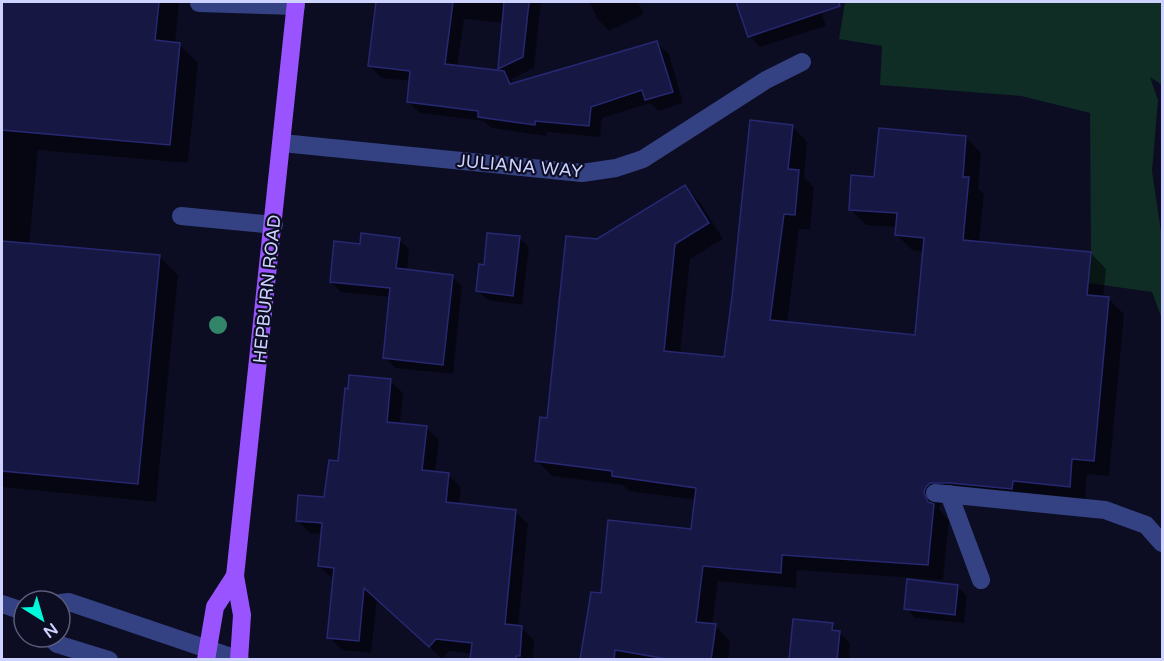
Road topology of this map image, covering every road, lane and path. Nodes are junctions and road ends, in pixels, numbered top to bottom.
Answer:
1 (199, 3) edge
2 (296, 4) edge
3 (802, 62) dead end
4 (282, 143) junction
5 (181, 216) dead end
6 (274, 225) junction
7 (1162, 543) edge
8 (235, 576) junction
9 (981, 580) dead end
10 (72, 603) edge
11 (72, 649) edge
12 (207, 654) edge
13 (239, 659) edge
14 (109, 660) edge

1 - 2 street
2 - 4 main road, HEPBURN ROAD
3 - 4 street, JULIANA WAY
4 - 6 main road, HEPBURN ROAD
5 - 6 street
6 - 8 main road, HEPBURN ROAD
7 - 9 street
8 - 12 main road, HEPBURN ROAD
8 - 13 main road, HEPBURN ROAD
10 - 12 street
11 - 14 street
12 - 13 street

